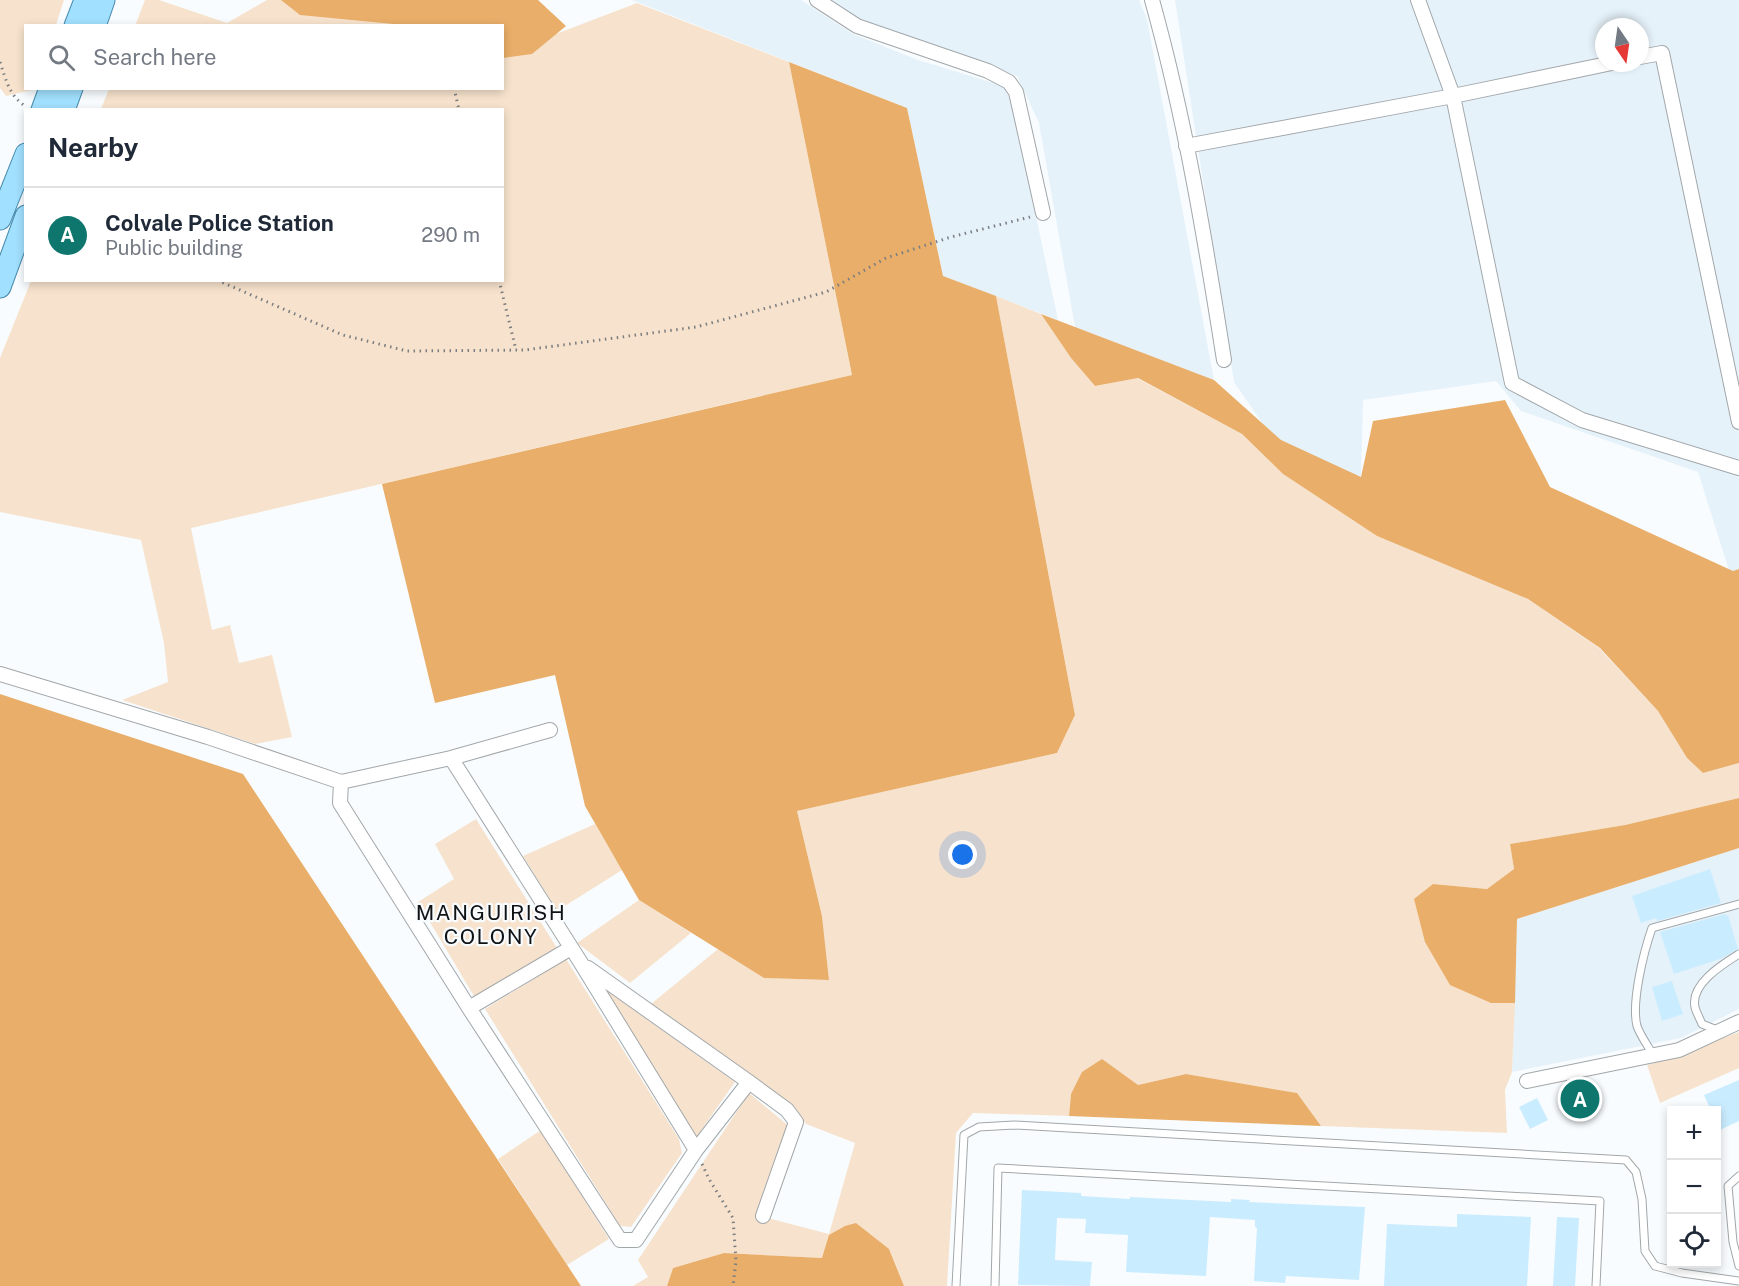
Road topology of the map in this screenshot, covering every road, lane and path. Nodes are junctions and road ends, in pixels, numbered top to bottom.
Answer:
1 (85, 0) edge
2 (104, 0) edge
3 (817, 0) edge
4 (1152, 0) edge
5 (1418, 0) edge
6 (76, 24) edge
7 (96, 24) edge
8 (1649, 55) edge
9 (0, 62) edge
10 (1595, 67) edge
11 (49, 90) edge
12 (71, 90) edge
13 (454, 90) edge
14 (1453, 96) junction
15 (28, 108) edge
16 (43, 108) edge
17 (65, 108) edge
18 (459, 108) edge
19 (1186, 146) junction
20 (24, 159) edge
21 (1043, 213) joint
22 (0, 219) edge
23 (24, 221) edge
24 (222, 282) edge
25 (499, 282) edge
26 (0, 286) edge
27 (516, 350) junction
28 (1224, 360) dead end
29 (1739, 422) edge
30 (1739, 468) edge
31 (0, 674) edge
32 (550, 730) dead end
33 (451, 758) junction
34 (341, 782) junction
35 (1739, 904) edge
36 (571, 948) junction
37 (1739, 954) edge
38 (581, 963) junction
39 (469, 1008) junction
40 (1739, 1022) edge
41 (1719, 1031) junction
42 (1653, 1055) junction
43 (1527, 1081) dead end
44 (750, 1082) junction
45 (696, 1150) junction
46 (1739, 1176) edge
47 (763, 1216) dead end
48 (1739, 1266) edge
49 (1739, 1281) edge
50 (733, 1286) edge
51 (956, 1286) edge
52 (995, 1286) edge
53 (1596, 1286) edge

1 - 6 main road
2 - 7 main road
3 - 21 street
4 - 19 street
5 - 14 street
8 - 29 street
9 - 15 path
10 - 14 street
11 - 16 main road
12 - 17 main road
13 - 18 path
14 - 19 street
14 - 30 street
19 - 28 street
20 - 22 main road
21 - 27 path
23 - 26 main road
24 - 27 path
25 - 27 path
31 - 34 street
32 - 33 street
33 - 34 street
33 - 36 street
34 - 39 street
35 - 42 lane
36 - 38 street
36 - 39 street
37 - 41 lane
38 - 44 street
38 - 45 street
39 - 45 street
40 - 41 street
41 - 42 street
42 - 43 street
44 - 45 street
44 - 47 street
45 - 50 path
46 - 48 lane
49 - 51 lane
52 - 53 lane

